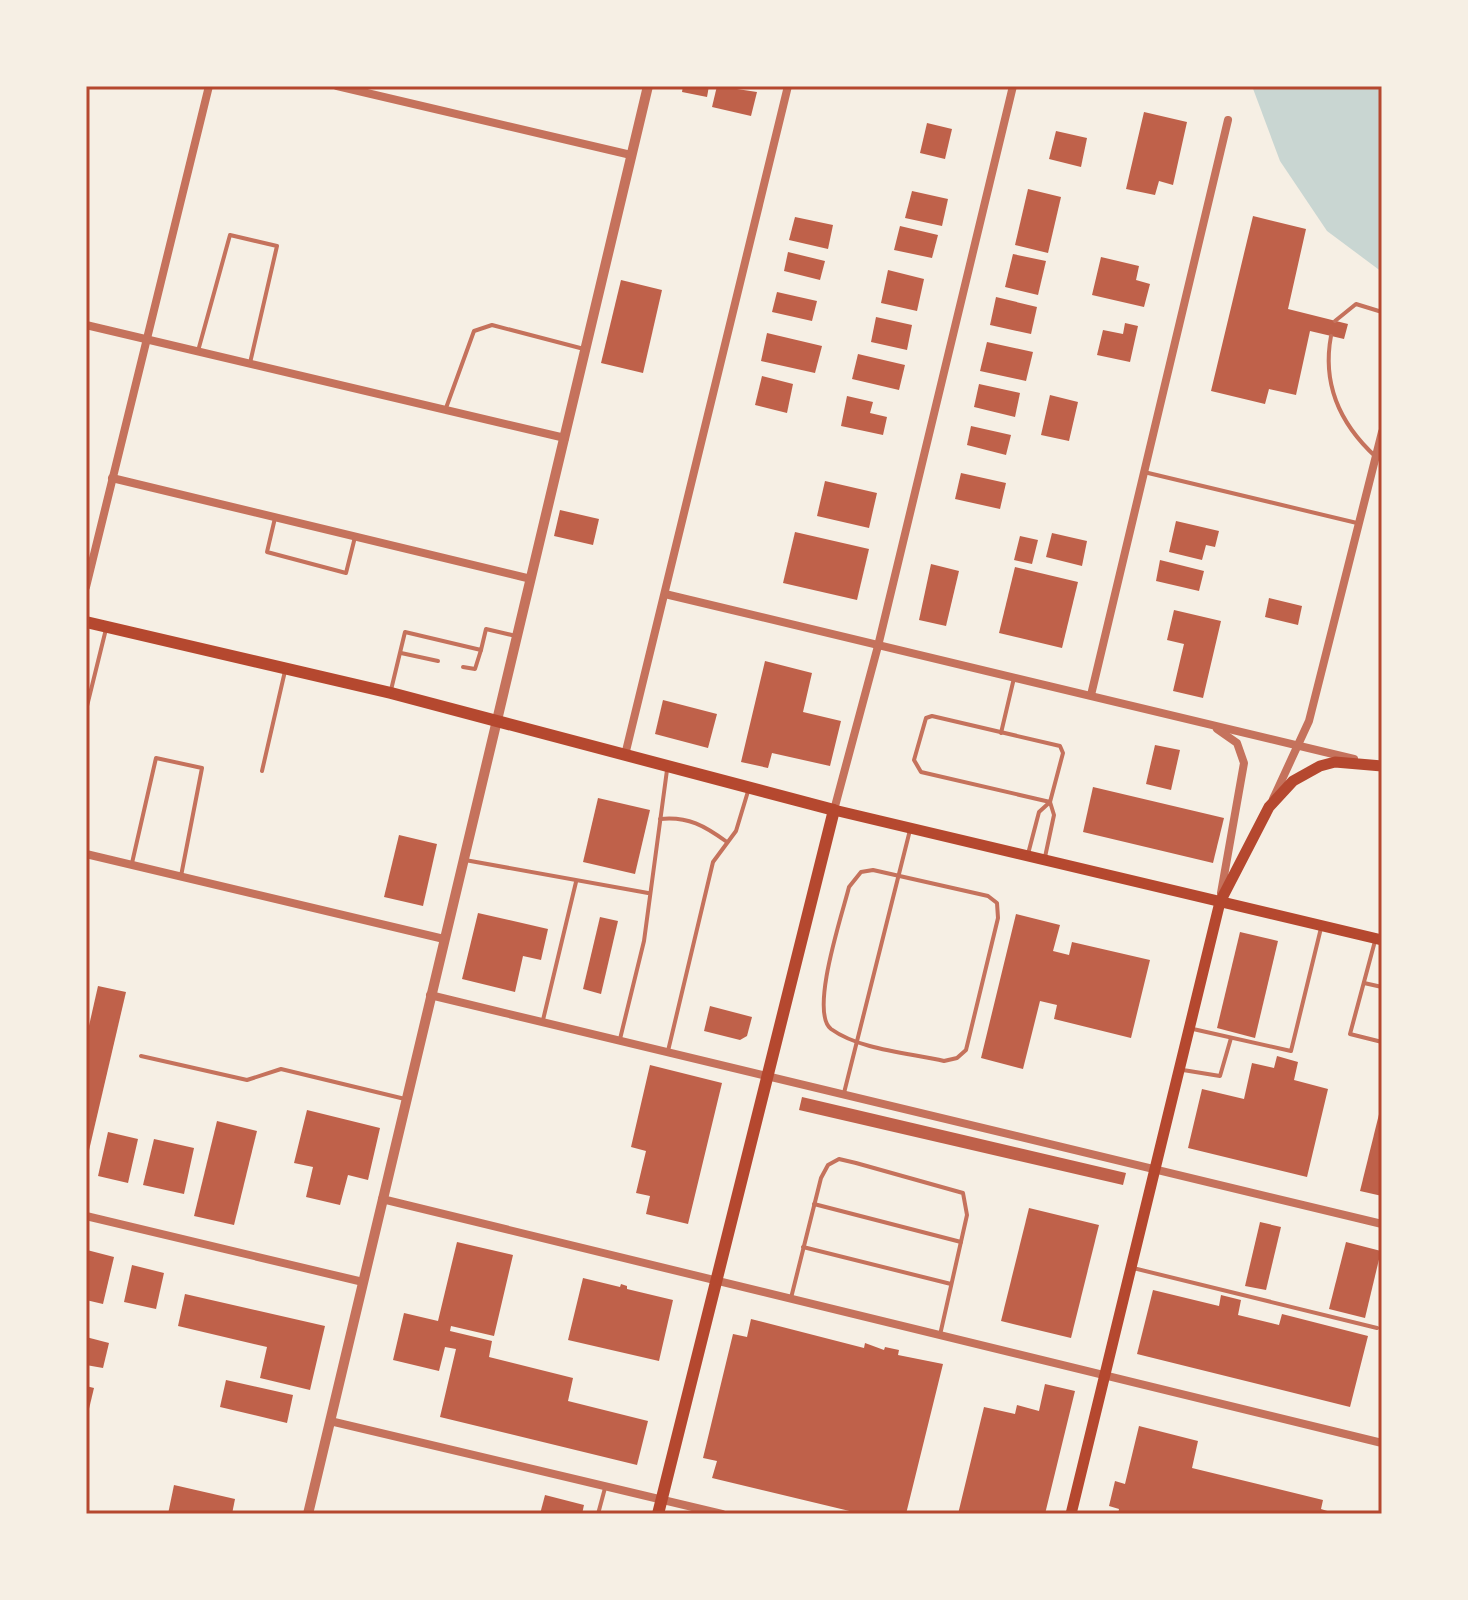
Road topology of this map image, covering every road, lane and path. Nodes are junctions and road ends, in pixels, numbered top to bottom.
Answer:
1 (209, 86) edge
2 (337, 86) edge
3 (648, 86) edge
4 (788, 86) edge
5 (1013, 86) edge
6 (1228, 120) dead end
7 (631, 155) junction
8 (1382, 312) edge
9 (1335, 321) dead end
10 (86, 325) edge
11 (1331, 336) dead end
12 (145, 339) junction
13 (586, 350) junction
14 (198, 351) junction
15 (250, 363) junction
16 (446, 409) junction
17 (1382, 432) edge
18 (565, 438) junction
19 (1376, 457) junction
20 (1144, 472) junction
21 (112, 478) junction
22 (275, 518) junction
23 (1360, 524) junction
24 (355, 537) junction
25 (531, 579) junction
26 (86, 587) edge
27 (665, 594) junction
28 (86, 622) edge
29 (106, 627) junction
30 (516, 636) junction
31 (878, 646) junction
32 (481, 650) junction
33 (400, 653) junction
34 (438, 661) dead end
35 (463, 667) dead end
36 (286, 669) junction
37 (1014, 678) junction
38 (391, 693) junction
39 (1091, 695) junction
40 (86, 710) edge
41 (496, 721) junction
42 (1206, 723) junction
43 (1001, 733) junction
44 (1297, 746) junction
45 (625, 755) junction
46 (668, 766) junction
47 (1382, 766) edge
48 (262, 771) dead end
49 (750, 788) junction
50 (1050, 802) junction
51 (1269, 807) junction
52 (834, 810) junction
53 (659, 820) junction
54 (911, 828) junction
55 (727, 842) junction
56 (86, 854) edge
57 (1028, 856) junction
58 (462, 859) junction
59 (1044, 860) junction
60 (132, 865) junction
61 (899, 875) junction
62 (181, 876) junction
63 (576, 882) junction
64 (648, 893) junction
65 (1220, 902) junction
66 (1321, 926) junction
67 (444, 939) junction
68 (1379, 939) edge
69 (1364, 983) junction
70 (1382, 987) edge
71 (430, 995) junction
72 (543, 1021) junction
73 (1189, 1028) junction
74 (1231, 1038) junction
75 (620, 1039) junction
76 (857, 1040) junction
77 (1382, 1042) edge
78 (668, 1051) junction
79 (141, 1056) dead end
80 (1179, 1069) junction
81 (768, 1074) junction
82 (844, 1093) junction
83 (405, 1099) junction
84 (1154, 1169) junction
85 (382, 1199) junction
86 (814, 1204) junction
87 (86, 1216) edge
88 (1382, 1224) edge
89 (961, 1242) junction
90 (803, 1247) junction
91 (1130, 1267) junction
92 (717, 1280) junction
93 (363, 1282) junction
94 (951, 1284) junction
95 (791, 1298) junction
96 (1377, 1328) dead end
97 (940, 1335) junction
98 (1104, 1375) junction
99 (330, 1421) junction
100 (1382, 1443) edge
101 (605, 1486) junction
102 (662, 1499) junction
103 (308, 1514) edge
104 (598, 1514) edge
105 (658, 1514) edge
106 (722, 1514) edge
107 (1071, 1514) edge

1 - 12 street
2 - 7 street
3 - 7 street
4 - 27 street
5 - 31 street
6 - 20 street
7 - 13 street
8 - 9 lane
10 - 12 street
11 - 19 lane
12 - 14 street
12 - 21 street
13 - 16 lane
13 - 18 street
14 - 15 street
14 - 15 lane
15 - 16 street
16 - 18 street
17 - 19 street
18 - 25 street
19 - 23 street
20 - 23 lane
20 - 39 street
21 - 22 street
21 - 26 street
22 - 24 street
22 - 24 lane
23 - 44 street
24 - 25 street
25 - 30 street
27 - 31 street
27 - 45 street
28 - 29 main road
29 - 36 main road
29 - 40 lane
30 - 32 lane
30 - 41 street
31 - 37 street
31 - 52 street
32 - 33 lane
32 - 35 lane
33 - 34 lane
33 - 38 lane
36 - 38 main road
36 - 48 lane
37 - 39 street
37 - 43 lane
38 - 41 main road
39 - 42 street
41 - 45 main road
41 - 58 street
42 - 44 street
42 - 65 street
43 - 50 lane
43 - 50 lane
44 - 47 street
44 - 51 street
45 - 46 main road
46 - 49 main road
46 - 53 lane
47 - 51 main road
49 - 52 main road
49 - 55 lane
50 - 57 lane
50 - 59 lane
51 - 65 main road
52 - 54 main road
52 - 81 main road
53 - 55 lane
53 - 64 lane
54 - 57 main road
54 - 61 lane
55 - 78 lane
56 - 60 street
57 - 59 main road
58 - 63 lane
58 - 67 street
59 - 65 main road
60 - 62 street
60 - 62 lane
61 - 76 lane
61 - 76 lane
61 - 76 lane
62 - 67 street
63 - 64 lane
63 - 72 lane
64 - 75 lane
65 - 66 main road
65 - 73 main road
66 - 68 main road
66 - 74 lane
67 - 71 street
68 - 69 lane
69 - 70 lane
69 - 77 lane
71 - 72 street
71 - 83 street
72 - 75 street
73 - 74 lane
73 - 80 main road
74 - 80 lane
75 - 78 street
76 - 82 lane
78 - 81 street
79 - 83 lane
80 - 84 main road
81 - 82 street
81 - 92 main road
82 - 84 street
83 - 85 street
84 - 88 street
84 - 91 main road
85 - 92 street
85 - 93 street
86 - 89 lane
86 - 89 lane
86 - 90 lane
87 - 93 street
89 - 94 lane
90 - 94 lane
90 - 95 lane
91 - 96 lane
91 - 98 main road
92 - 95 street
92 - 102 main road
93 - 99 street
94 - 97 lane
95 - 97 street
97 - 98 street
98 - 100 street
98 - 107 main road
99 - 101 street
99 - 103 street
101 - 102 street
101 - 104 lane
102 - 105 main road
102 - 106 street

